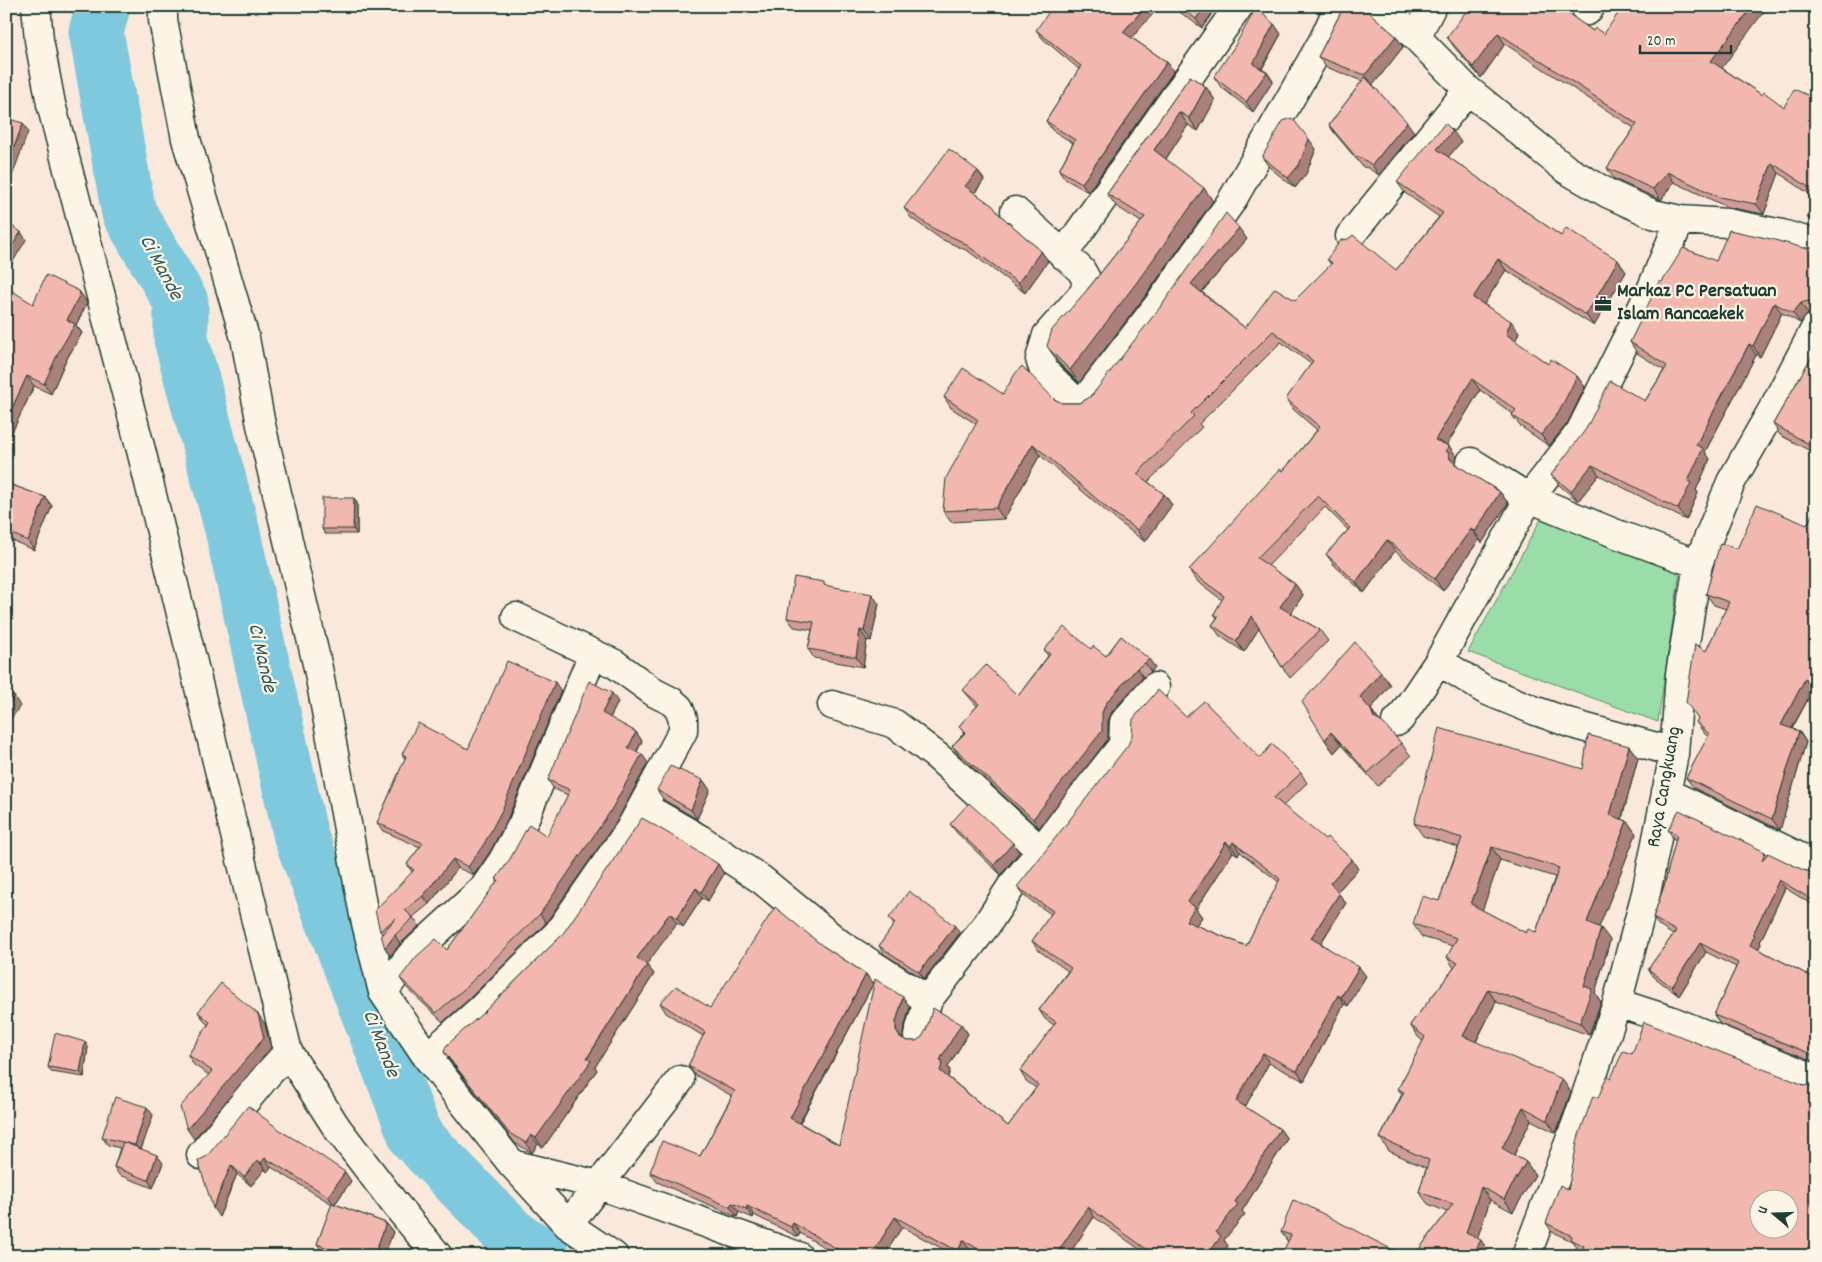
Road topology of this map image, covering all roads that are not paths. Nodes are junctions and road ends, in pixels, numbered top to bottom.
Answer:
1 (36, 6) edge
2 (163, 6) edge
3 (1238, 6) edge
4 (1339, 6) edge
5 (1380, 6) edge
6 (1432, 6) edge
7 (1416, 38) junction
8 (1468, 90) junction
9 (1015, 211) dead end
10 (1680, 220) junction
11 (1350, 236) edge
12 (1816, 244) edge
13 (1063, 255) junction
14 (1816, 327) edge
15 (1471, 462) dead end
16 (1529, 498) junction
17 (1698, 564) junction
18 (516, 617) dead end
19 (593, 654) junction
20 (1439, 660) junction
21 (1155, 687) dead end
22 (832, 704) dead end
23 (1396, 722) dead end
24 (1674, 754) junction
25 (1666, 792) junction
26 (643, 806) junction
27 (1041, 851) junction
28 (1816, 865) edge
29 (383, 992) junction
30 (928, 1000) junction
31 (1618, 1003) junction
32 (918, 1036) dead end
33 (288, 1052) junction
34 (427, 1056) junction
35 (1816, 1079) edge
36 (680, 1080) dead end
37 (201, 1155) dead end
38 (512, 1164) junction
39 (599, 1184) junction
40 (568, 1225) junction
41 (438, 1256) edge
42 (614, 1256) edge
43 (798, 1256) edge
44 (1526, 1256) edge

1 - 33 street
2 - 29 street
3 - 13 street
4 - 13 street
5 - 7 street
6 - 7 street
7 - 8 street
8 - 10 street
8 - 11 street
9 - 13 street
10 - 12 street
10 - 16 street
14 - 17 street, Raya Cangkuang
15 - 16 street
16 - 17 street
16 - 20 street
17 - 24 street, Raya Cangkuang
18 - 19 street
19 - 26 street
19 - 29 street
20 - 23 street
20 - 24 street
21 - 27 street
22 - 27 street
24 - 25 street, Raya Cangkuang
25 - 28 street
25 - 31 street, Raya Cangkuang
26 - 30 street
26 - 34 street
27 - 30 street
29 - 34 street
30 - 32 street
31 - 35 street
31 - 44 street, Raya Cangkuang
33 - 37 street
33 - 41 street
34 - 38 street
36 - 39 street
38 - 39 street
38 - 40 street
39 - 40 street
39 - 43 street
40 - 42 street

